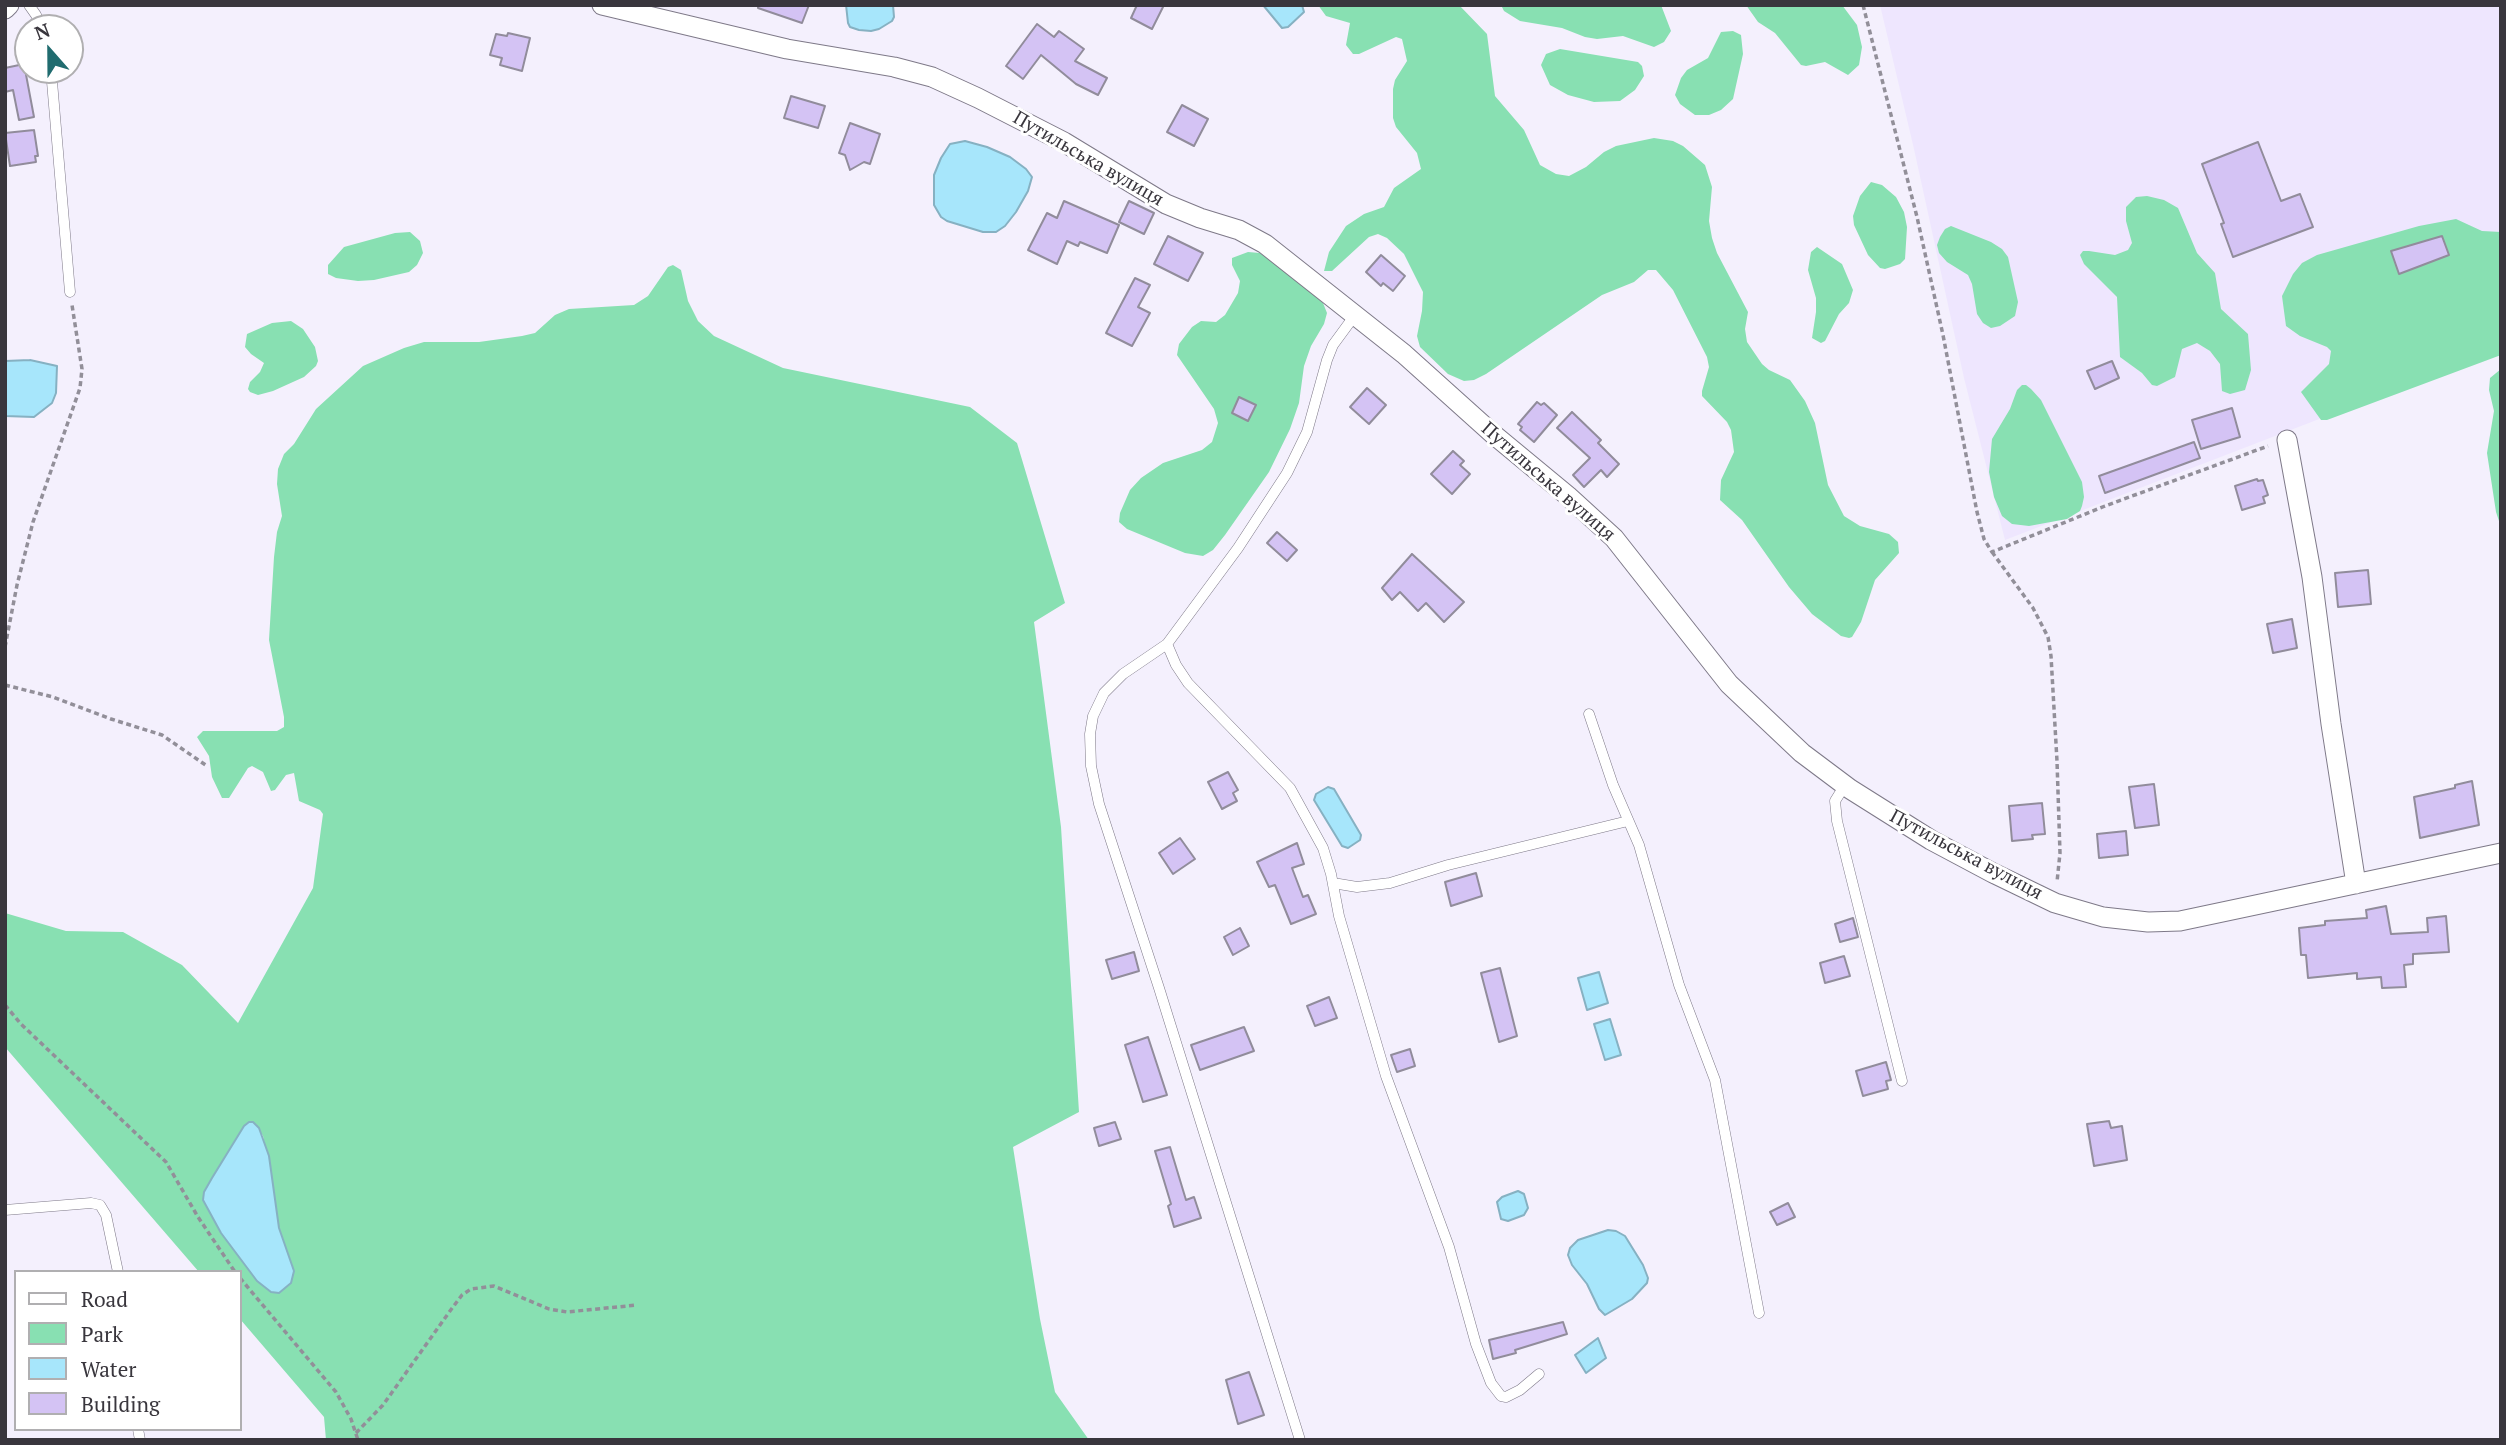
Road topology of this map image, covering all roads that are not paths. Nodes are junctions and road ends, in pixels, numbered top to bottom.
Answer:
1 (602, 5) edge
2 (52, 84) edge
3 (70, 292) road end
4 (1355, 315) junction
5 (2287, 440) road end
6 (1167, 644) junction
7 (1589, 714) dead end
8 (1845, 785) junction
9 (1628, 821) junction
10 (2501, 853) edge
11 (1333, 883) junction
12 (2356, 884) junction
13 (1902, 1081) dead end
14 (5, 1210) edge
15 (118, 1270) edge
16 (1759, 1313) dead end
17 (1539, 1374) dead end
18 (1300, 1440) edge

1 - 4 street, Путильська вулиця
2 - 3 lane
4 - 6 lane
4 - 8 street, Путильська вулиця
5 - 12 street
6 - 11 lane
6 - 18 lane
7 - 9 lane
8 - 12 street, Путильська вулиця
8 - 13 lane
9 - 11 lane
9 - 16 lane
10 - 12 street, Путильська вулиця
11 - 17 lane
14 - 15 lane

